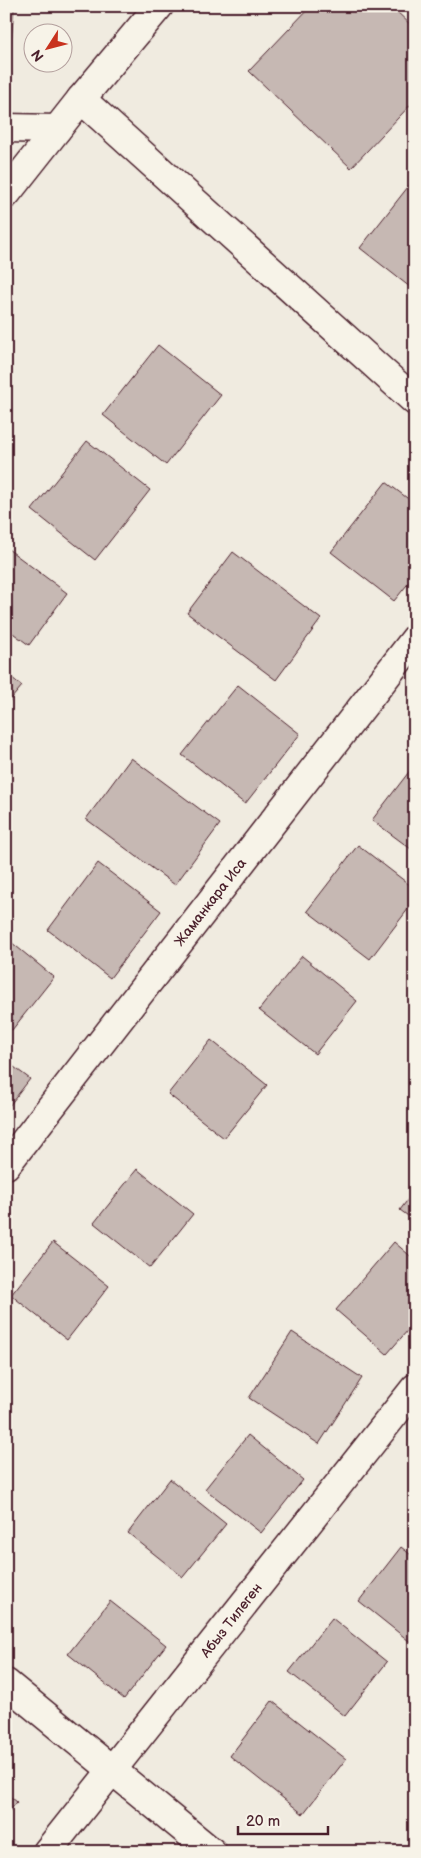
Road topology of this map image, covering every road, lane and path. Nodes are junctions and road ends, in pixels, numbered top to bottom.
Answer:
1 (159, 6) edge
2 (81, 99) junction
3 (6, 128) edge
4 (57, 129) junction
5 (6, 194) edge
6 (415, 400) edge
7 (415, 639) edge
8 (6, 1165) edge
9 (415, 1388) edge
10 (6, 1683) edge
11 (112, 1770) junction
12 (47, 1852) edge
13 (212, 1852) edge

1 - 2 street
2 - 4 street
2 - 6 street
3 - 4 street
4 - 5 street
7 - 8 street, Жаманкара Иса
9 - 11 street, Абыз Тилеген
10 - 11 street
11 - 12 street, Абыз Тилеген
11 - 13 street

